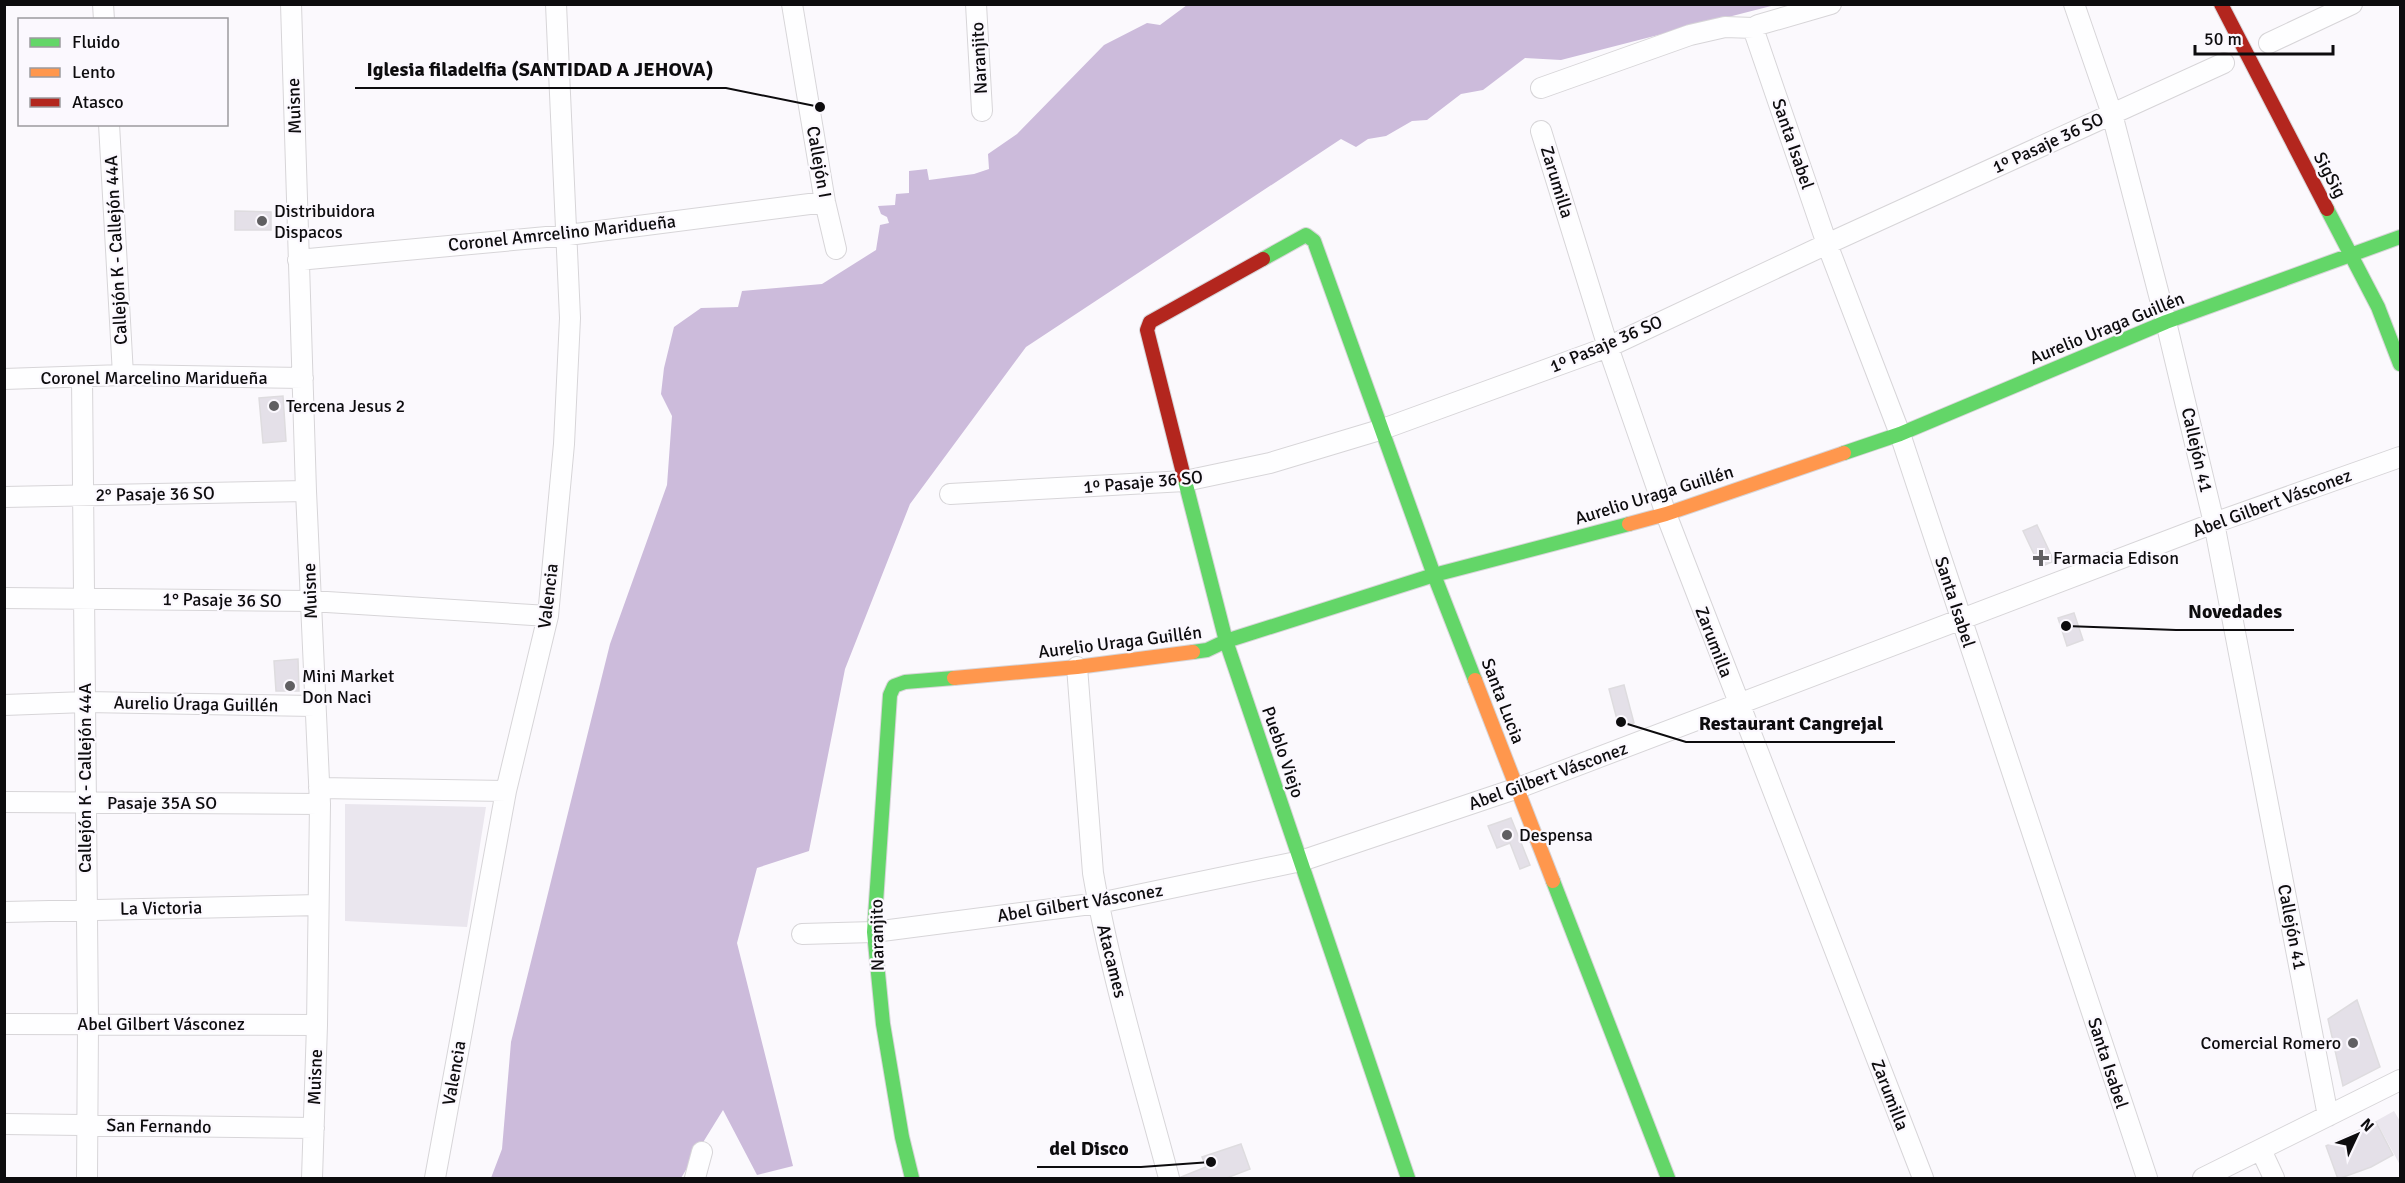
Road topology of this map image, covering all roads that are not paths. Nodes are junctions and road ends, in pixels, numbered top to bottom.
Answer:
1 (291, 4) edge
2 (556, 4) edge
3 (792, 4) edge
4 (976, 4) edge
5 (1832, 4) edge
6 (2074, 4) edge
7 (2221, 4) edge
8 (2352, 4) edge
9 (1754, 28) junction
10 (2269, 43) dead end
11 (2224, 63) dead end
12 (1541, 88) dead end
13 (982, 111) dead end
14 (2112, 114) junction
15 (109, 126) edge
16 (1540, 131) dead end
17 (825, 202) junction
18 (568, 235) junction
19 (1310, 236) joint
20 (2400, 237) edge
21 (1827, 244) junction
22 (836, 249) dead end
23 (2352, 256) junction
24 (298, 260) junction
25 (2166, 322) junction
26 (1608, 347) junction
27 (2400, 364) edge
28 (123, 375) junction
29 (82, 377) junction
30 (303, 378) junction
31 (4, 379) edge
32 (1383, 429) junction
33 (1900, 434) junction
34 (2400, 457) edge
35 (1185, 481) junction
36 (306, 491) junction
37 (950, 494) dead end
38 (82, 496) junction
39 (4, 497) edge
40 (1666, 514) junction
41 (2214, 523) junction
42 (1434, 574) junction
43 (84, 597) junction
44 (4, 598) edge
45 (311, 601) junction
46 (548, 616) junction
47 (1961, 620) junction
48 (1226, 641) junction
49 (1077, 667) junction
50 (892, 689) joint
51 (86, 702) junction
52 (1737, 704) junction
53 (4, 705) edge
54 (315, 706) junction
55 (1518, 788) junction
56 (506, 791) junction
57 (319, 796) junction
58 (4, 802) edge
59 (86, 802) junction
60 (1301, 861) junction
61 (1099, 903) junction
62 (318, 905) junction
63 (86, 910) junction
64 (4, 912) edge
65 (874, 932) junction
66 (802, 934) dead end
67 (4, 1024) edge
68 (88, 1024) junction
69 (317, 1025) junction
70 (2400, 1080) edge
71 (2328, 1116) junction
72 (4, 1124) edge
73 (88, 1125) junction
74 (314, 1128) junction
75 (2261, 1150) junction
76 (702, 1152) dead end
77 (87, 1179) edge
78 (312, 1179) edge
79 (435, 1179) edge
80 (695, 1179) edge
81 (912, 1179) edge
82 (1169, 1179) edge
83 (1408, 1179) edge
84 (1668, 1179) edge
85 (1923, 1179) edge
86 (2146, 1179) edge
87 (2203, 1179) edge
88 (2274, 1179) edge

1 - 24 street, Muisne
2 - 18 street, Valencia
3 - 17 street, Callejón I
4 - 13 street, Naranjito
5 - 9 street
6 - 14 street, Callejón 41
7 - 23 street, SigSig
8 - 10 street
9 - 12 street
9 - 21 street, Santa Isabel
11 - 14 street, 1º Pasaje 36 SO
14 - 21 street, 1º Pasaje 36 SO
14 - 25 street, Callejón 41
15 - 28 street, Callejón K - Callejón 44A
16 - 26 street, Zarumilla
17 - 18 street, Coronel Amrcelino Maridueña
17 - 22 street, Callejón I
18 - 24 street, Coronel Amrcelino Maridueña
18 - 46 street, Valencia
19 - 32 street, Santa Lucia
19 - 35 street, Pueblo Viejo
20 - 23 street, Aurelio Uraga Guillén
21 - 26 street, 1º Pasaje 36 SO
21 - 33 street, Santa Isabel
23 - 25 street, Aurelio Uraga Guillén
23 - 27 street, SigSig
24 - 30 street, Muisne
25 - 33 street, Aurelio Uraga Guillén
25 - 41 street, Callejón 41
26 - 32 street, 1º Pasaje 36 SO
26 - 40 street, Zarumilla
28 - 29 street, Coronel Marcelino Maridueña
28 - 30 street, Coronel Marcelino Maridueña
29 - 31 street, Coronel Marcelino Maridueña
29 - 38 street, Callejón K - Callejón 44A
30 - 36 street, Muisne
32 - 35 street, 1º Pasaje 36 SO
32 - 42 street, Santa Lucia
33 - 40 street, Aurelio Uraga Guillén
33 - 47 street, Santa Isabel
34 - 41 street, Abel Gilbert Vásconez
35 - 37 street, 1º Pasaje 36 SO
35 - 48 street, Pueblo Viejo
36 - 38 street, 2° Pasaje 36 SO
36 - 45 street, Muisne
38 - 39 street, 2° Pasaje 36 SO
38 - 43 street, Callejón K - Callejón 44A
40 - 42 street, Aurelio Uraga Guillén
40 - 52 street, Zarumilla
41 - 47 street, Abel Gilbert Vásconez
41 - 71 street, Callejón 41
42 - 48 street, Aurelio Uraga Guillén
42 - 55 street, Santa Lucia
43 - 44 street, 1° Pasaje 36 SO
43 - 45 street, 1° Pasaje 36 SO
43 - 51 street, Callejón K - Callejón 44A
45 - 46 street, 1° Pasaje 36 SO
45 - 54 street, Muisne
46 - 56 street, Valencia
47 - 52 street, Abel Gilbert Vásconez
47 - 86 street, Santa Isabel
48 - 49 street, Aurelio Uraga Guillén
48 - 60 street, Pueblo Viejo
49 - 50 street, Aurelio Uraga Guillén
49 - 61 street, Atacames
50 - 65 street, Naranjito
51 - 53 street, Aurelio Úraga Guillén
51 - 54 street, Aurelio Úraga Guillén
51 - 59 street, Callejón K - Callejón 44A
52 - 55 street, Abel Gilbert Vásconez
52 - 85 street, Zarumilla
54 - 57 street, Muisne
55 - 60 street, Abel Gilbert Vásconez
55 - 84 street, Santa Lucia
56 - 57 street, Pasaje 35A SO
56 - 79 street, Valencia
57 - 59 street, Pasaje 35A SO
57 - 62 street, Muisne
58 - 59 street, Pasaje 35A SO
59 - 63 street, Callejón K - Callejón 44A
60 - 61 street, Abel Gilbert Vásconez
60 - 83 street, Pueblo Viejo
61 - 65 street, Abel Gilbert Vásconez
61 - 82 street, Atacames
62 - 63 street, La Victoria
62 - 69 street, Muisne
63 - 64 street, La Victoria
63 - 68 street, Callejón K - Callejón 44A
65 - 66 street, Abel Gilbert Vásconez
65 - 81 street, Naranjito
67 - 68 street, Abel Gilbert Vásconez
68 - 69 street, Abel Gilbert Vásconez
68 - 73 street, Callejón K - Callejón 44A
69 - 74 street, Muisne
70 - 71 street
71 - 75 street
72 - 73 street, San Fernando
73 - 74 street, San Fernando
73 - 77 street, Callejón K - Callejón 44A
74 - 78 street, Muisne
75 - 87 street
75 - 88 street
76 - 80 street

